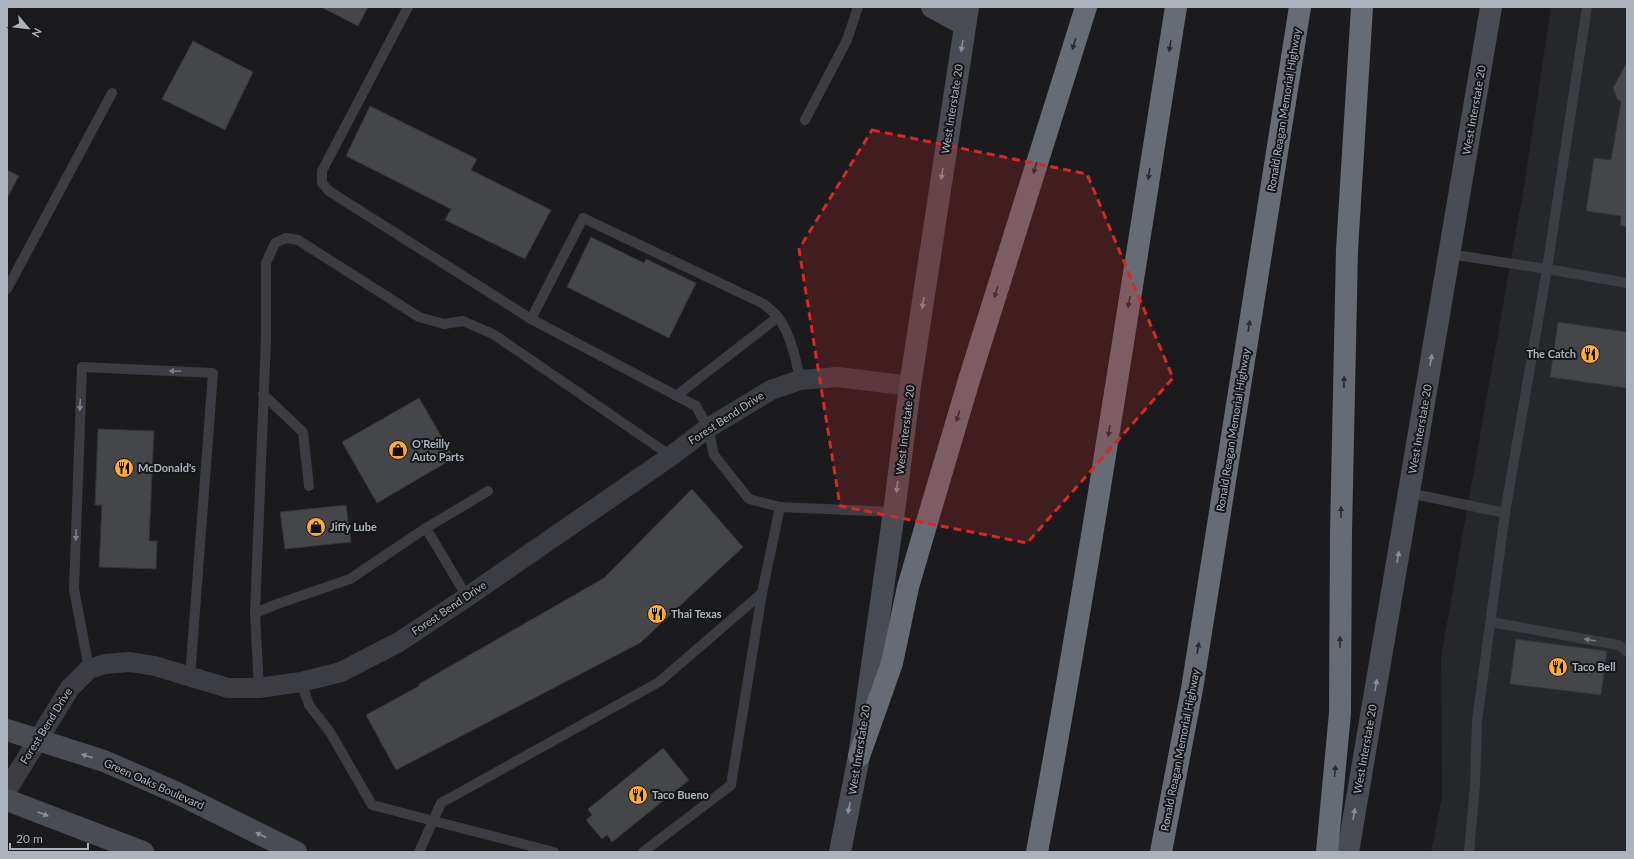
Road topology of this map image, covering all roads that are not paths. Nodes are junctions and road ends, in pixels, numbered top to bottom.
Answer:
1 (408, 7) edge
2 (858, 7) edge
3 (932, 7) edge
4 (1086, 7) edge
5 (1176, 7) edge
6 (1300, 7) edge
7 (1362, 7) edge
8 (1492, 7) edge
9 (1587, 7) edge
10 (966, 16) edge
11 (112, 93) dead end
12 (805, 120) dead end
13 (1449, 254) junction
14 (1547, 269) junction
15 (1627, 283) edge
16 (7, 289) edge
17 (778, 317) junction
18 (531, 319) junction
19 (800, 380) junction
20 (910, 386) junction
21 (263, 394) junction
22 (676, 396) junction
23 (708, 428) junction
24 (672, 456) junction
25 (310, 486) dead end
26 (488, 491) dead end
27 (1409, 492) junction
28 (780, 507) junction
29 (894, 512) junction
30 (1505, 513) junction
31 (426, 528) junction
32 (762, 593) junction
33 (467, 597) junction
34 (255, 613) junction
35 (1491, 622) junction
36 (1627, 651) edge
37 (89, 668) junction
38 (190, 677) junction
39 (301, 682) junction
40 (259, 688) junction
41 (7, 730) edge
42 (38, 739) junction
43 (859, 756) junction
44 (7, 790) edge
45 (7, 800) edge
46 (433, 820) junction
47 (841, 848) edge
48 (143, 852) edge
49 (296, 852) edge
50 (419, 852) edge
51 (554, 852) edge
52 (642, 852) edge
53 (1037, 852) edge
54 (1161, 852) edge
55 (1327, 852) edge
56 (1348, 852) edge
57 (1468, 852) edge

1 - 18 lane
2 - 12 lane
3 - 10 main road
4 -> 43 highway
5 -> 53 highway
54 -> 6 highway, Ronald Reagan Memorial Highway
55 -> 7 highway
8 - 13 main road, West Interstate 20
9 - 14 lane
10 -> 20 main road, West Interstate 20
11 - 16 lane
13 - 14 lane
27 -> 13 main road, West Interstate 20
14 - 15 lane
14 - 30 lane
17 - 18 lane
17 - 19 lane
17 - 22 lane
18 - 22 lane
19 - 20 street, Forest Bend Drive
19 - 23 street, Forest Bend Drive
20 -> 29 main road, West Interstate 20
21 - 24 lane
21 - 25 lane
21 - 34 lane
22 - 23 lane
23 - 24 street, Forest Bend Drive
23 - 28 lane
24 - 33 street, Forest Bend Drive
26 - 31 lane
27 - 30 lane
56 -> 27 main road, West Interstate 20
28 - 29 lane
28 - 32 lane
29 - 43 main road, West Interstate 20
30 - 35 lane
31 - 33 lane
31 - 34 lane
32 - 46 lane
32 - 52 lane
33 - 39 street, Forest Bend Drive
34 - 40 lane
36 -> 35 lane
35 - 57 lane
37 - 38 street, Forest Bend Drive
38 -> 37 lane
37 - 42 street, Forest Bend Drive
38 - 40 street, Forest Bend Drive
39 - 40 street, Forest Bend Drive
39 - 46 lane
41 - 42 main road, Green Oaks Boulevard
42 - 44 street, Forest Bend Drive
49 -> 42 main road, Green Oaks Boulevard
43 -> 47 main road, West Interstate 20
45 -> 48 main road
46 - 50 lane
46 - 51 lane

